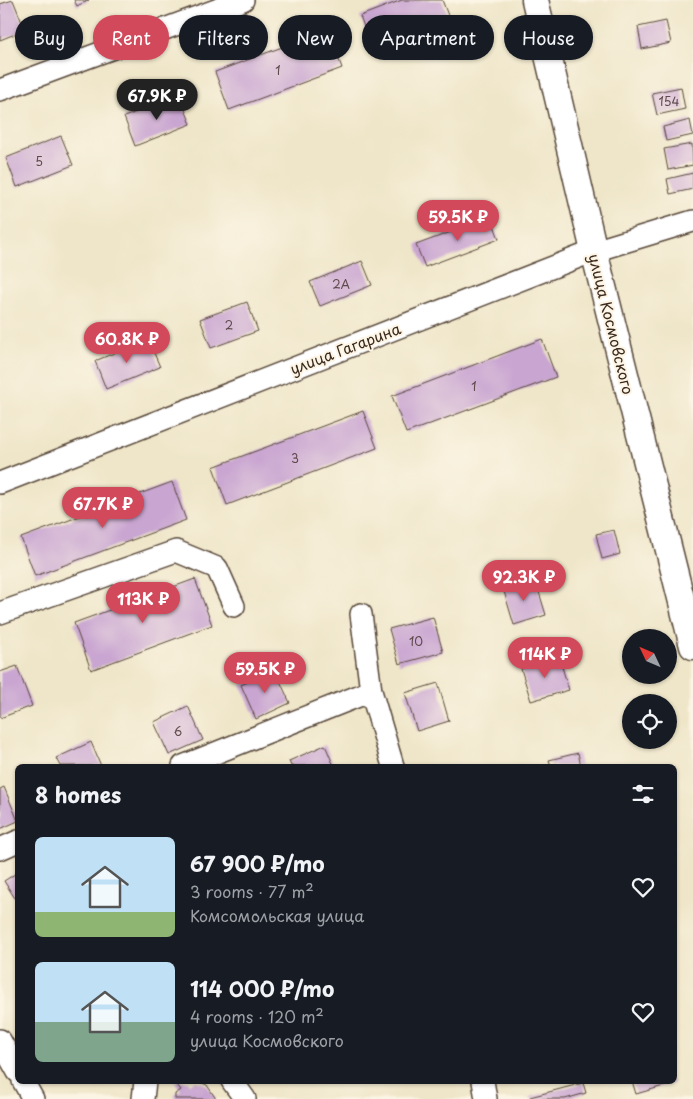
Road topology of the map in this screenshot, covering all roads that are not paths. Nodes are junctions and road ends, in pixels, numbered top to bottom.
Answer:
1 (244, 0) edge
2 (535, 0) edge
3 (0, 90) edge
4 (693, 221) edge
5 (594, 251) junction
6 (0, 483) edge
7 (234, 606) dead end
8 (0, 613) edge
9 (361, 614) dead end
10 (693, 646) edge
11 (371, 691) junction
12 (188, 764) edge
13 (392, 764) edge
14 (15, 842) edge
15 (0, 850) edge
16 (0, 1040) edge
17 (10, 1068) edge
18 (24, 1084) edge
19 (144, 1084) edge
20 (234, 1084) edge
21 (484, 1084) edge
22 (32, 1099) edge
23 (143, 1099) edge
24 (245, 1099) edge
25 (486, 1099) edge

1 - 3 street
2 - 5 main road, улица Космовского
4 - 5 street, улица Гагарина
5 - 6 street, улица Гагарина
5 - 10 main road, улица Космовского
7 - 8 street
9 - 11 street
11 - 12 street
11 - 13 street
14 - 15 street
16 - 17 street
18 - 22 street
19 - 23 street
20 - 24 street
21 - 25 street

